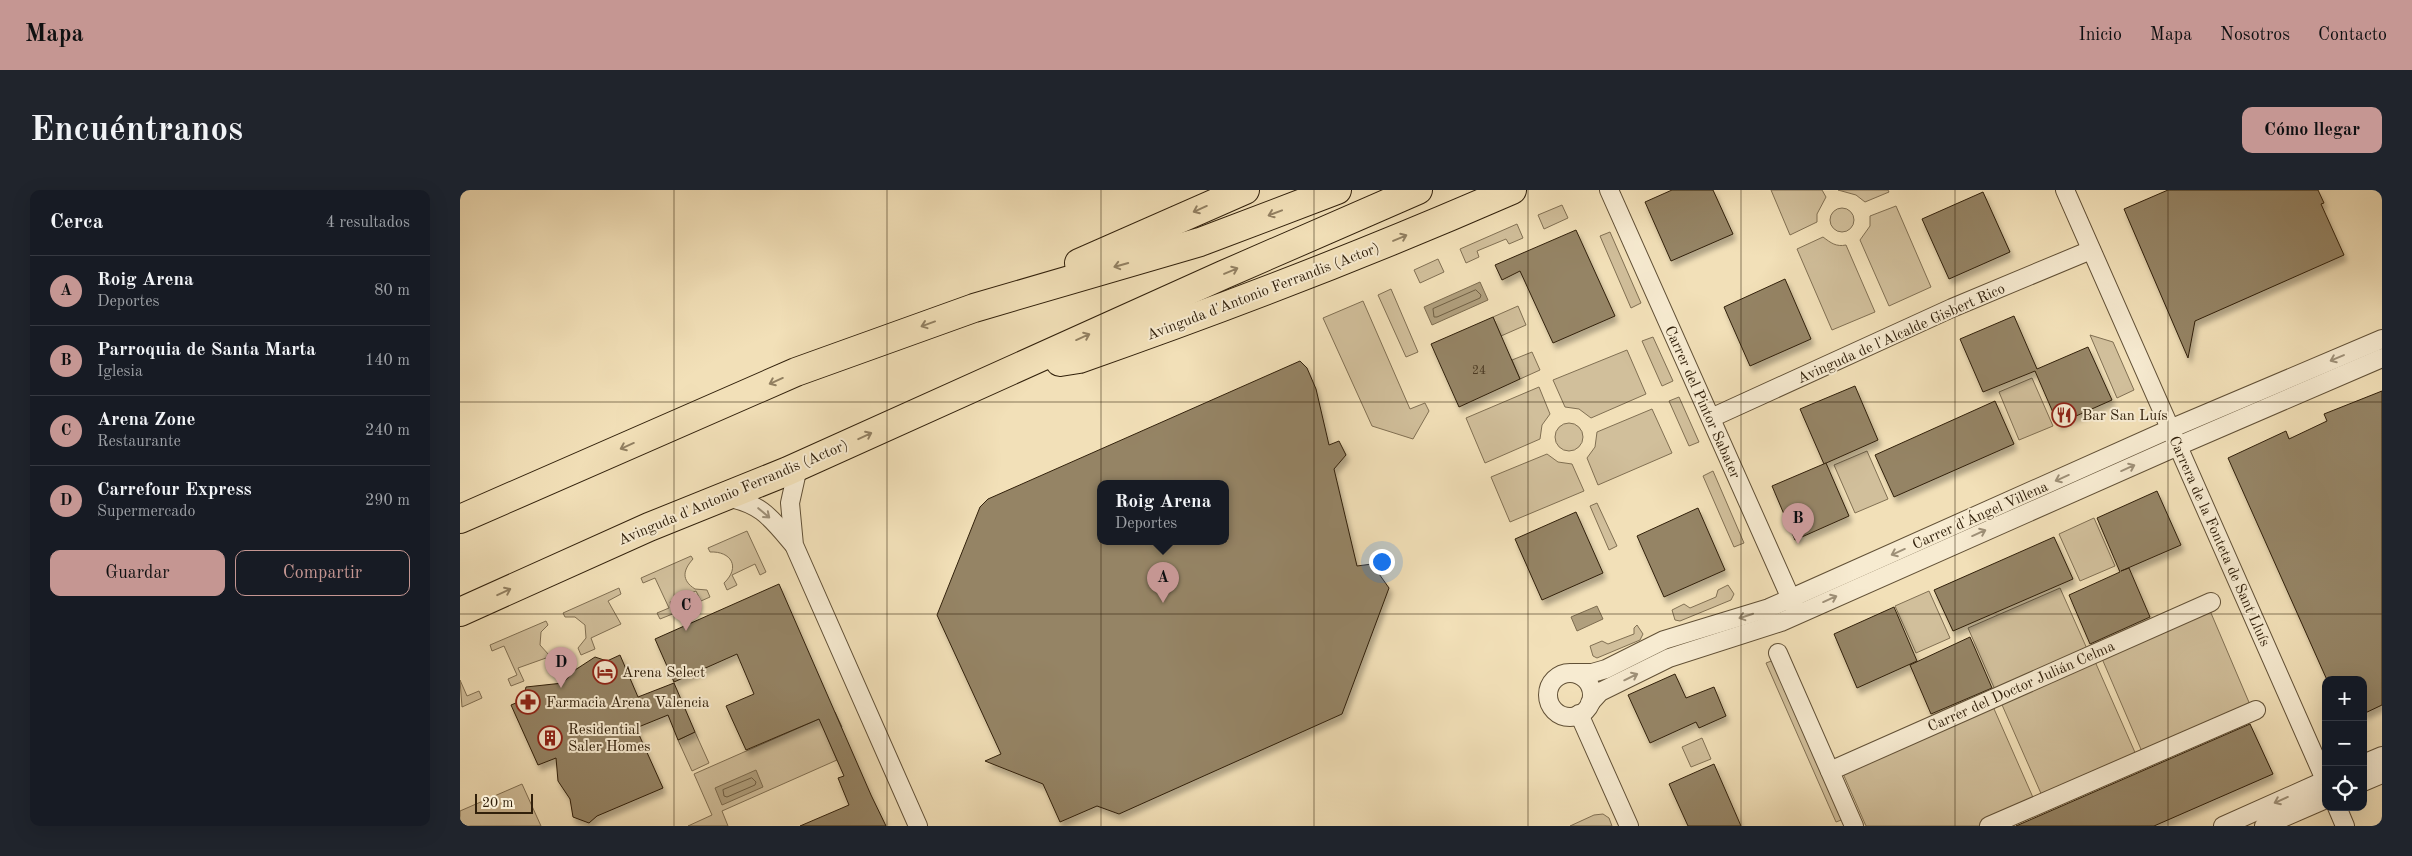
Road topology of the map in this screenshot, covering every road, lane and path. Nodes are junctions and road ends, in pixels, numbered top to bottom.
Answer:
1 (1245, 190) edge
2 (1337, 190) edge
3 (1418, 190) edge
4 (1512, 190) edge
5 (1609, 190) edge
6 (2065, 190) edge
7 (2092, 250) junction
8 (974, 308) junction
9 (2382, 339) edge
10 (2382, 358) edge
11 (1006, 372) junction
12 (1711, 418) junction
13 (2170, 429) junction
14 (2178, 446) junction
15 (798, 467) junction
16 (725, 497) junction
17 (460, 519) edge
18 (794, 545) junction
19 (2211, 602) dead end
20 (1795, 606) junction
21 (460, 612) edge
22 (1778, 653) dead end
23 (1573, 673) junction
24 (1585, 708) junction
25 (2256, 710) dead end
26 (2382, 756) edge
27 (2367, 762) edge
28 (1830, 771) junction
29 (2322, 774) edge
30 (2382, 774) edge
31 (2367, 780) edge
32 (2322, 782) edge
33 (2322, 801) edge
34 (2338, 811) edge
35 (918, 826) edge
36 (1629, 826) edge
37 (1854, 826) edge
38 (1989, 826) edge
39 (2223, 826) edge
40 (2264, 826) edge
41 (2345, 826) edge

1 -> 8 main road
2 -> 8 main road
11 -> 3 main road, Avinguda d'Antonio Ferrandis (Actor)
11 -> 4 main road, Avinguda d'Antonio Ferrandis (Actor)
5 - 12 street, Carrer del Pintor Sabater
6 - 7 street, Carrera de la Fonteta de Sant Lluís
7 - 12 street, Avinguda de l'Alcalde Gisbert Rico
7 - 13 street, Carrera de la Fonteta de Sant Lluís
8 -> 17 main road
9 -> 13 street, Carrer d'Ángel Villena
10 - 14 street, Carrer d'Ángel Villena
15 -> 11 main road, Avinguda d'Antonio Ferrandis (Actor)
12 - 20 street, Carrer del Pintor Sabater
13 - 14 street, Carrera de la Fonteta de Sant Lluís
13 -> 20 street, Carrer d'Ángel Villena
20 -> 14 street, Carrer d'Ángel Villena
14 - 29 street, Carrera de la Fonteta de Sant Lluís
15 - 16 main road, Avinguda d'Antonio Ferrandis (Actor)
15 - 18 street
16 -> 18 street
21 -> 16 main road, Avinguda d'Antonio Ferrandis (Actor)
18 - 35 street
19 - 28 street, Carrer del Doctor Julián Celma
20 -> 23 street, Carrer d'Ángel Villena
24 -> 20 street, Carrer d'Ángel Villena
22 - 28 street
23 - 24 street
23 - 24 street
24 - 36 street
25 - 38 street
26 - 27 street
28 - 37 street
30 - 31 street
32 -> 39 street
33 - 40 street
34 - 41 street

